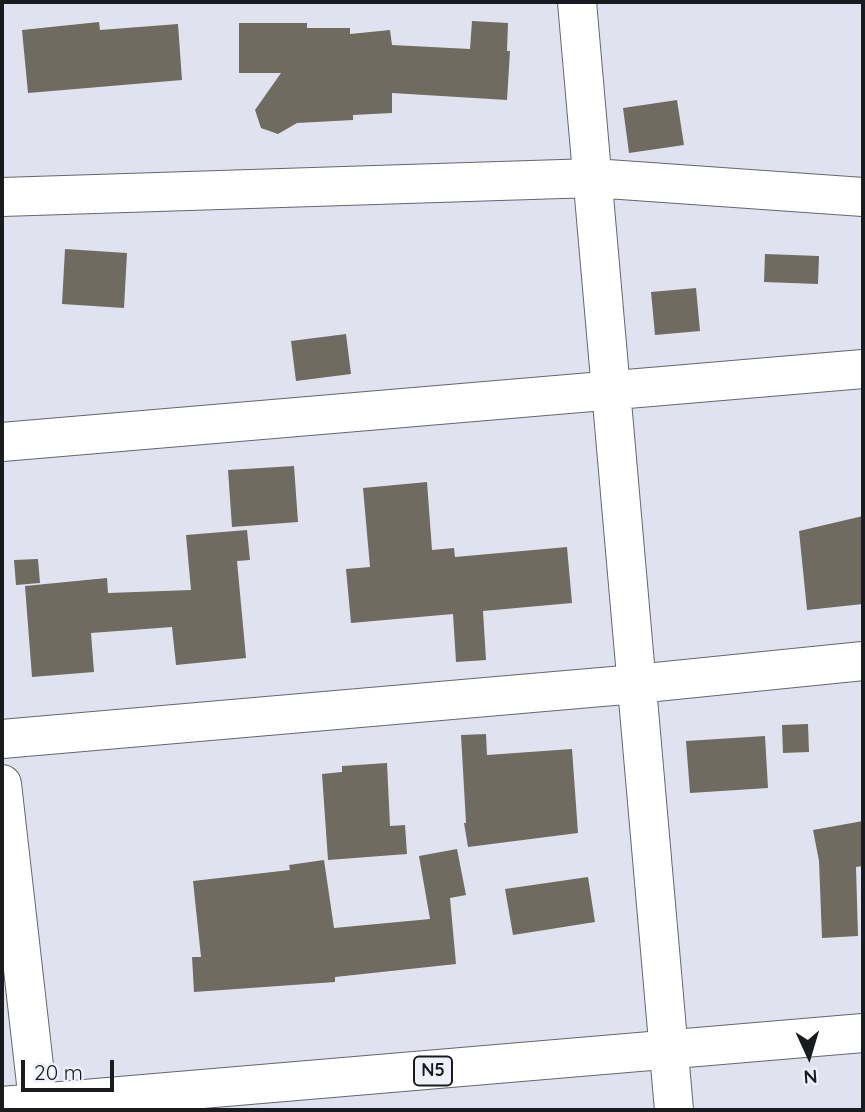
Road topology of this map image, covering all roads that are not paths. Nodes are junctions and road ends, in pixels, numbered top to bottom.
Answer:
1 (577, 2) edge
2 (593, 178) junction
3 (2, 197) edge
4 (863, 197) edge
5 (863, 369) edge
6 (611, 391) junction
7 (2, 442) edge
8 (863, 662) edge
9 (636, 684) junction
10 (2, 739) edge
11 (2, 784) edge
12 (863, 1033) edge
13 (669, 1051) junction
14 (27, 1106) edge
15 (674, 1110) edge

1 - 2 main road
2 - 3 main road
2 - 4 main road
2 - 6 main road
5 - 6 main road
6 - 7 main road
6 - 9 main road
8 - 9 main road
9 - 10 main road
9 - 13 main road
11 - 14 main road
12 - 13 main road, N5
13 - 14 main road, N5
13 - 15 main road

